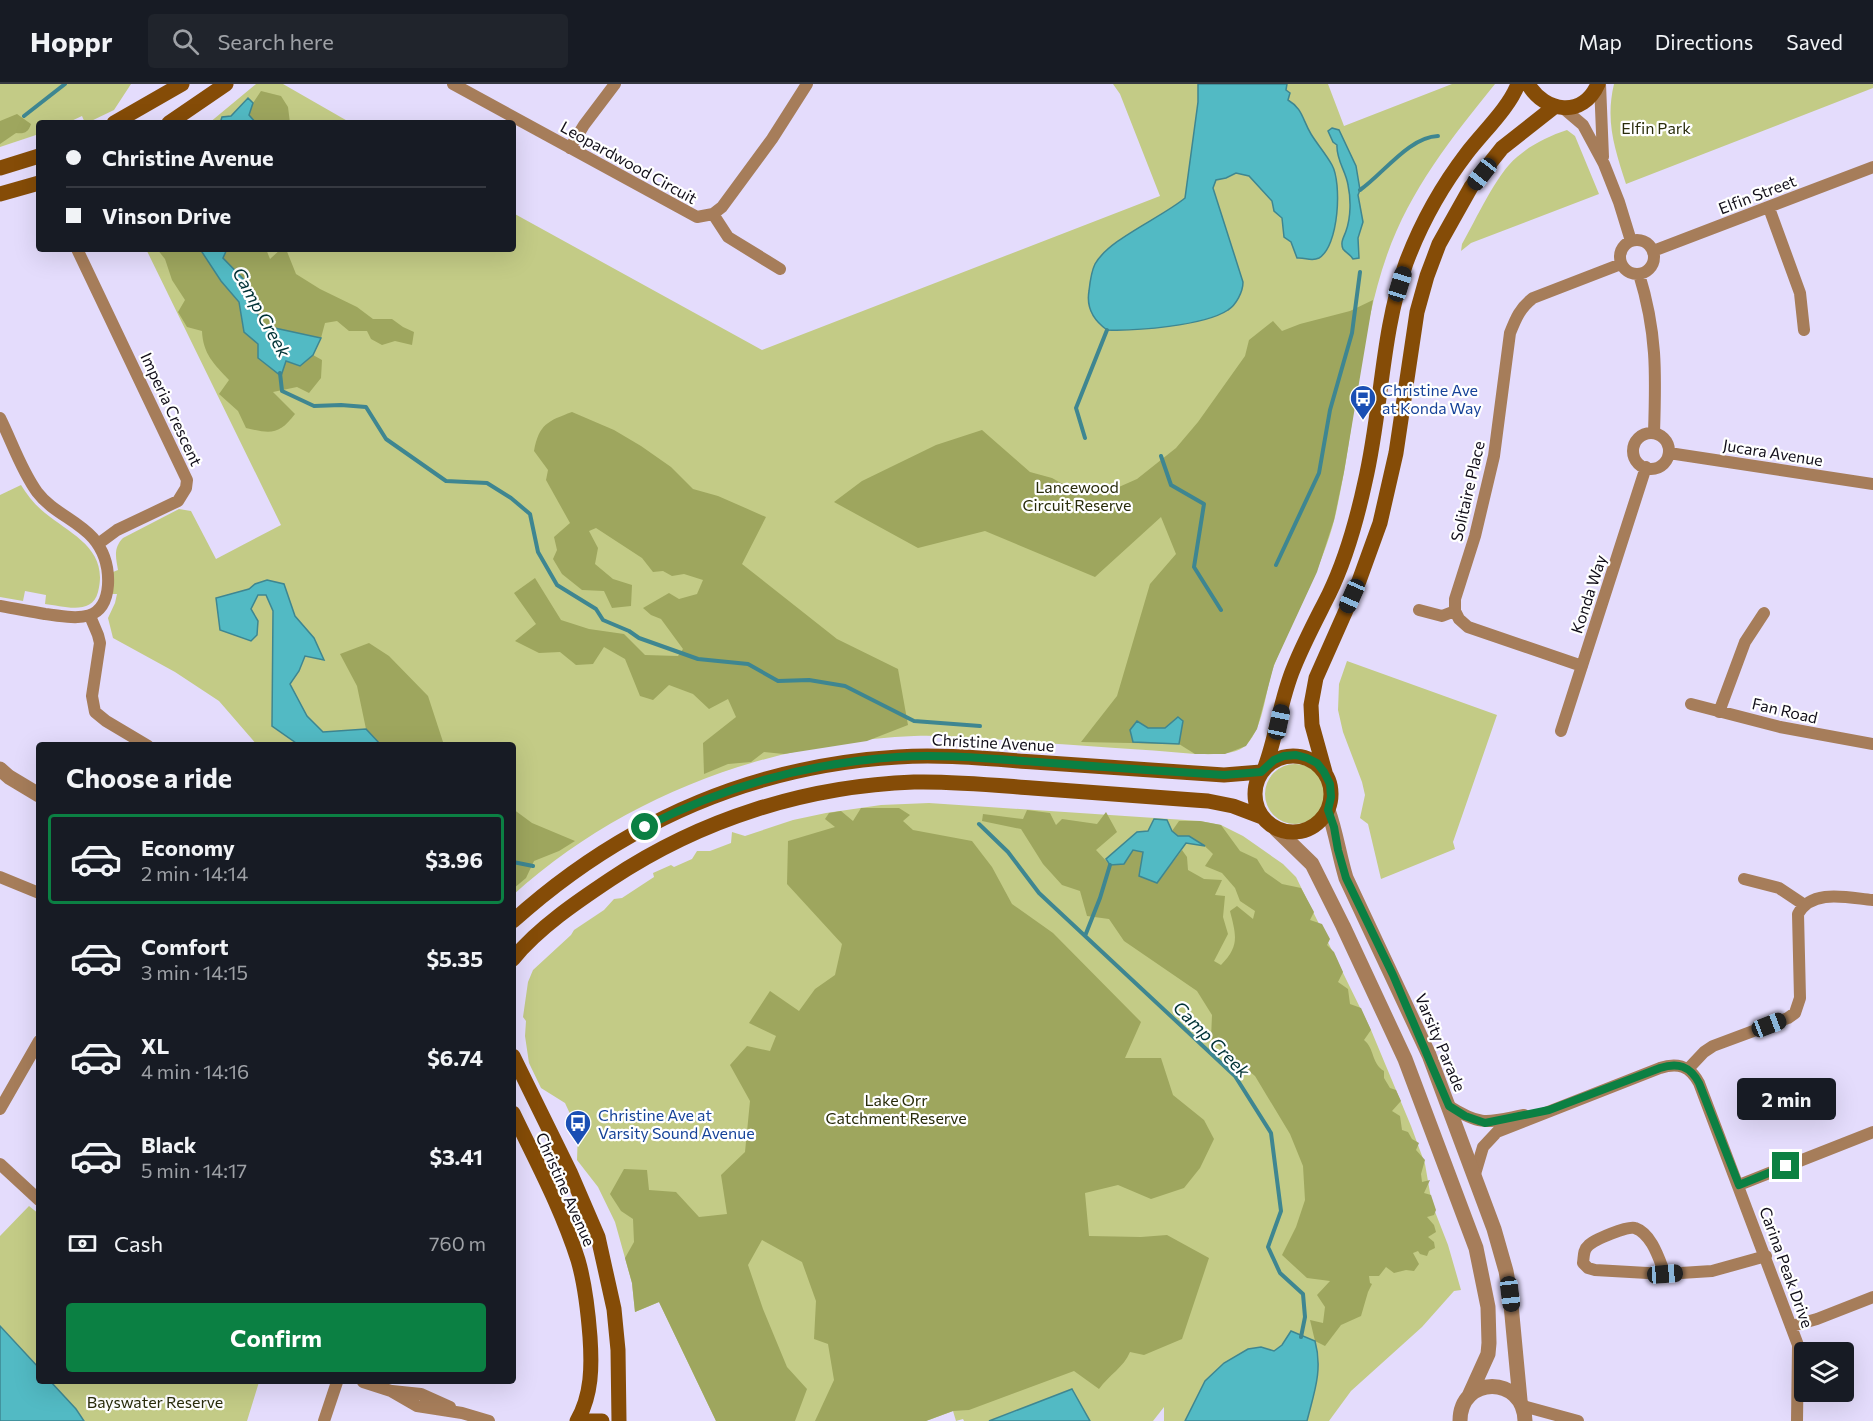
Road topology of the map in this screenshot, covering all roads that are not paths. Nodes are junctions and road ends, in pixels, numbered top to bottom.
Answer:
1 (182, 84) edge
2 (226, 84) edge
3 (453, 84) edge
4 (615, 84) edge
5 (807, 84) edge
6 (1518, 84) edge
7 (1528, 84) edge
8 (1599, 84) edge
9 (1559, 108) junction
10 (119, 120) edge
11 (173, 120) edge
12 (570, 148) junction
13 (36, 157) edge
14 (1604, 164) junction
15 (1873, 167) edge
16 (0, 168) edge
17 (36, 184) edge
18 (0, 195) edge
19 (1769, 208) junction
20 (713, 214) junction
21 (1630, 241) junction
22 (1653, 251) junction
23 (78, 252) edge
24 (1621, 264) junction
25 (780, 269) dead end
26 (1640, 274) junction
27 (1804, 330) dead end
28 (0, 418) edge
29 (1654, 433) junction
30 (1669, 453) junction
31 (1646, 467) junction
32 (1873, 484) edge
33 (98, 544) junction
34 (0, 606) edge
35 (1419, 610) dead end
36 (1455, 611) junction
37 (1764, 613) dead end
38 (90, 616) junction
39 (1582, 666) junction
40 (1691, 704) dead end
41 (1719, 712) junction
42 (1561, 731) dead end
43 (141, 742) edge
44 (1873, 744) edge
45 (1263, 770) junction
46 (1324, 772) junction
47 (3, 775) edge
48 (36, 793) edge
49 (1328, 810) junction
50 (1262, 817) junction
51 (1276, 828) junction
52 (0, 877) edge
53 (1744, 879) dead end
54 (36, 892) edge
55 (1873, 900) edge
56 (1803, 904) junction
57 (516, 919) edge
58 (516, 956) edge
59 (36, 1046) edge
60 (516, 1062) edge
61 (1688, 1069) junction
62 (1449, 1106) junction
63 (0, 1110) edge
64 (1549, 1110) junction
65 (516, 1119) edge
66 (1873, 1132) edge
67 (0, 1164) edge
68 (1475, 1174) junction
69 (1739, 1185) junction
70 (36, 1197) edge
71 (1766, 1256) junction
72 (1665, 1274) junction
73 (1873, 1297) edge
74 (1792, 1326) junction
75 (336, 1384) edge
76 (369, 1384) edge
77 (1469, 1396) junction
78 (1523, 1409) edge
79 (460, 1417) edge
80 (324, 1421) edge
81 (489, 1421) edge
82 (577, 1421) edge
83 (583, 1421) edge
84 (602, 1421) edge
85 (619, 1421) edge
86 (1460, 1421) edge
87 (1578, 1421) edge
88 (1797, 1421) edge

1 - 10 main road
2 - 11 main road
3 - 12 street, Leopardwood Circuit
4 - 12 street
5 - 20 street, Leopardwood Circuit
6 - 45 main road
7 - 9 main road
8 - 9 main road
8 - 14 street
9 - 14 street
9 - 46 main road
12 - 20 street, Leopardwood Circuit
13 - 16 main road
14 - 21 street
15 - 19 street, Elfin Street
17 - 18 main road
19 - 22 street, Elfin Street
19 - 27 street
20 - 25 street
21 - 22 street
21 - 24 street
22 - 26 street
23 - 33 street, Imperia Crescent
24 - 26 street
24 - 36 street, Solitaire Place
26 - 29 street
28 - 33 street
29 - 30 street
29 - 31 street
30 - 31 street
30 - 32 street, Jucara Avenue
31 - 39 street, Konda Way
33 - 38 street
34 - 38 street
35 - 36 street
36 - 39 street
37 - 41 street
38 - 43 street
39 - 42 street, Konda Way
40 - 41 street, Fan Road
41 - 44 street, Fan Road
45 - 46 main road
45 - 50 main road
45 - 57 main road, Christine Avenue
46 - 49 main road
47 - 48 street
49 - 51 main road
49 - 62 street, Varsity Parade
50 - 51 main road
50 - 58 main road
51 - 77 street
52 - 54 street
53 - 56 street
55 - 56 street
56 - 61 street
59 - 63 street
60 - 85 main road, Christine Avenue
61 - 64 street
61 - 69 street, Carina Peak Drive
62 - 64 street
62 - 68 street, Varsity Parade
64 - 68 street
65 - 82 main road, Christine Avenue
66 - 69 street
67 - 70 street
68 - 78 street, Varsity Parade
69 - 71 street, Carina Peak Drive
71 - 72 street
71 - 74 street, Carina Peak Drive
72 - 72 street
73 - 74 street
74 - 88 street, Carina Peak Drive
75 - 80 street
76 - 79 street
77 - 78 street
77 - 86 street
78 - 87 street
79 - 81 street
83 - 84 main road

